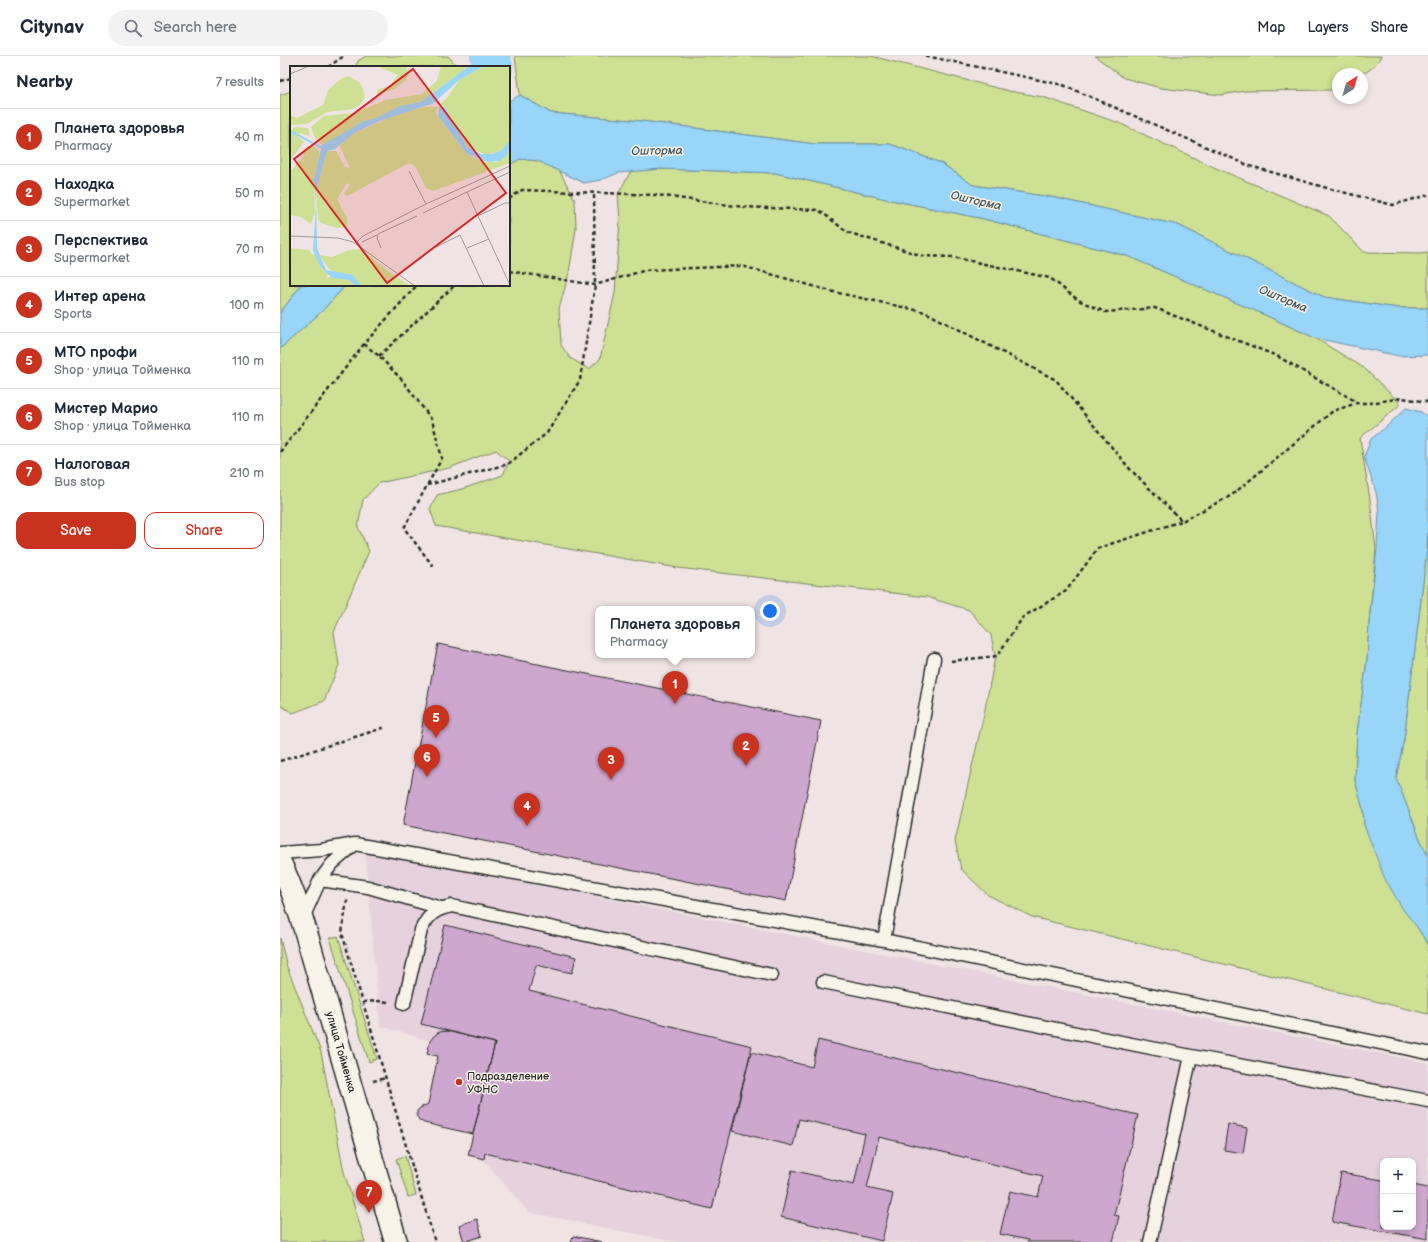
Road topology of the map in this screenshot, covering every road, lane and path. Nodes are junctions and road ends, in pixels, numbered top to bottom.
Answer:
1 (344, 56) edge
2 (926, 56) edge
3 (329, 66) edge
4 (290, 78) edge
5 (280, 81) edge
6 (594, 193) junction
7 (1428, 195) edge
8 (510, 198) edge
9 (510, 271) edge
10 (595, 285) junction
11 (416, 286) edge
12 (454, 286) edge
13 (364, 344) junction
14 (379, 356) junction
15 (1428, 402) edge
16 (1357, 403) junction
17 (280, 452) edge
18 (427, 485) junction
19 (1182, 521) junction
20 (433, 566) dead end
21 (934, 660) joint
22 (386, 727) dead end
23 (280, 761) edge
24 (355, 844) junction
25 (280, 853) edge
26 (280, 863) edge
27 (320, 880) junction
28 (349, 885) junction
29 (441, 908) junction
30 (303, 918) junction
31 (884, 940) junction
32 (772, 975) dead end
33 (823, 982) dead end
34 (363, 1002) junction
35 (404, 1004) joint
36 (1428, 1053) edge
37 (1191, 1056) junction
38 (1428, 1101) edge
39 (396, 1242) edge
40 (435, 1242) edge
41 (1150, 1242) edge

1 - 3 path
2 - 7 path
4 - 5 path
6 - 8 path
6 - 10 path
6 - 16 path
9 - 10 path
10 - 18 path
10 - 19 path
11 - 13 path
12 - 14 path
13 - 14 path
13 - 17 path
14 - 18 path
15 - 16 path
16 - 19 path
18 - 20 path
19 - 21 path
21 - 31 lane
22 - 23 path
24 - 25 lane
24 - 27 lane
24 - 31 lane
26 - 30 street, улица Тойменка
27 - 28 lane
27 - 30 lane
28 - 29 lane
28 - 34 path
29 - 32 lane
29 - 35 lane
30 - 39 street, улица Тойменка
31 - 36 lane
33 - 37 lane
34 - 35 path
34 - 40 path
37 - 38 lane
37 - 41 lane

